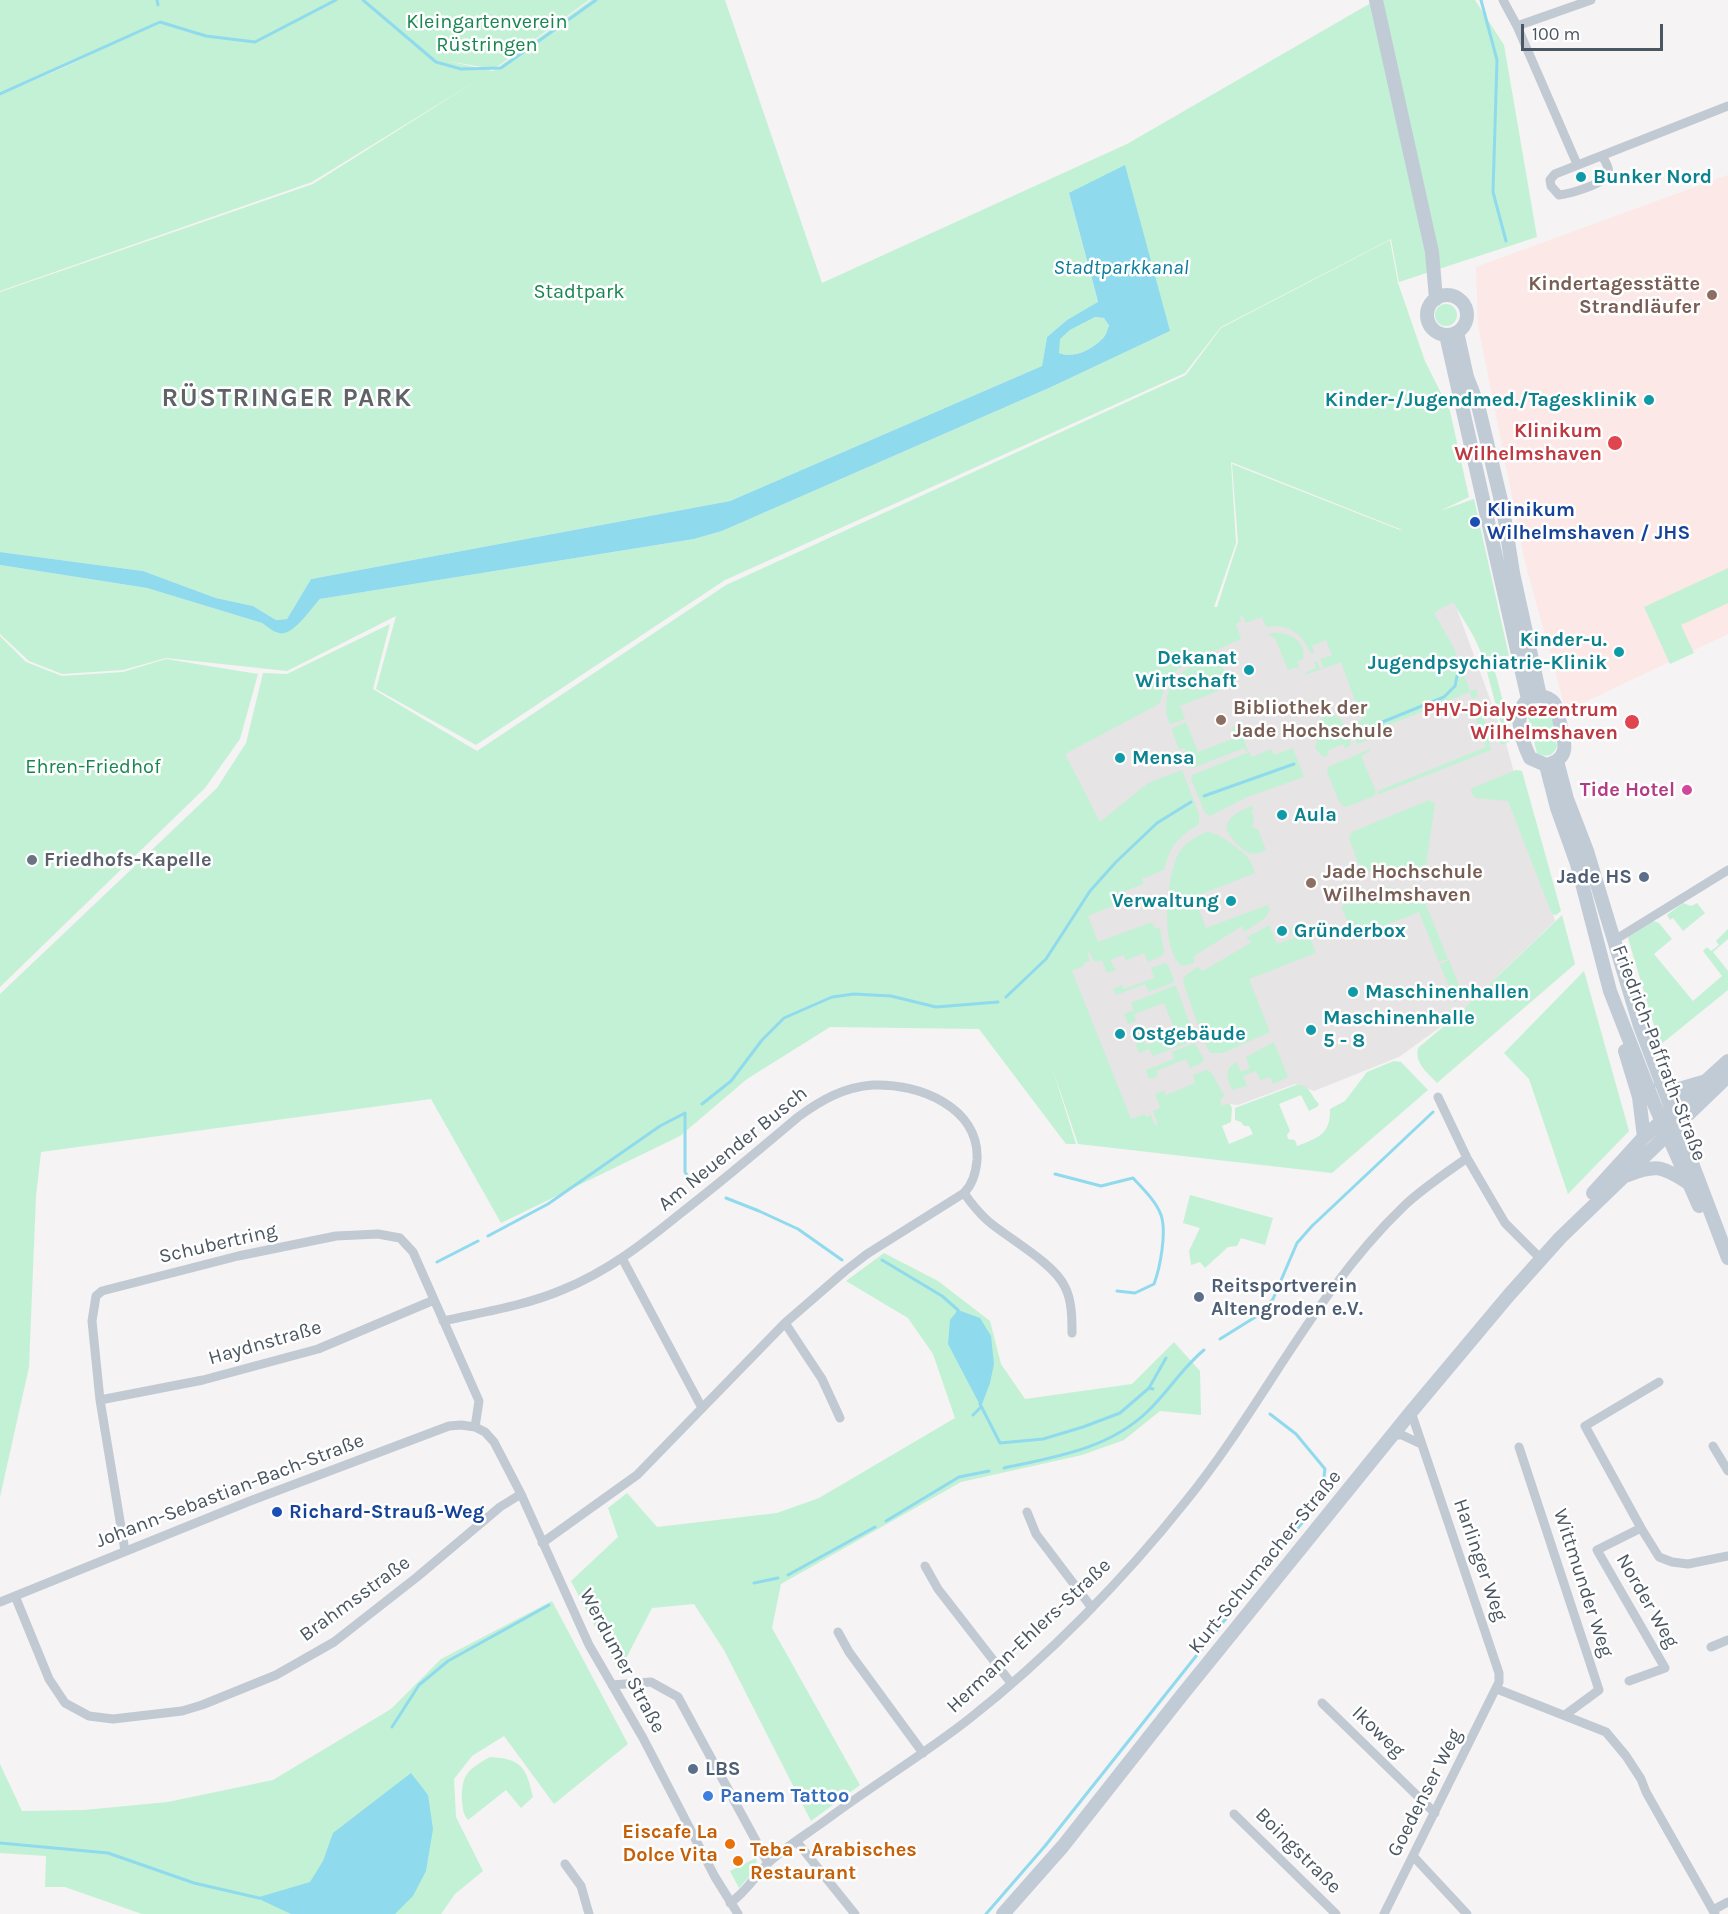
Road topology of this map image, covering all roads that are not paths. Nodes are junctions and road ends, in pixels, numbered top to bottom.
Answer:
1 (1376, 0) edge
2 (1503, 0) edge
3 (1591, 0) edge
4 (1517, 26) junction
5 (1728, 106) edge
6 (1602, 156) junction
7 (1577, 164) junction
8 (1441, 297) junction
9 (1451, 333) junction
10 (1534, 697) junction
11 (1551, 763) junction
12 (1728, 870) edge
13 (1613, 941) junction
14 (1610, 991) junction
15 (1728, 1061) edge
16 (1728, 1076) edge
17 (1705, 1081) junction
18 (1662, 1083) junction
19 (1438, 1097) dead end
20 (1669, 1123) junction
21 (1644, 1137) junction
22 (1467, 1158) junction
23 (1620, 1178) junction
24 (1687, 1182) junction
25 (964, 1193) junction
26 (1560, 1238) junction
27 (1727, 1257) edge
28 (622, 1258) junction
29 (1541, 1259) junction
30 (434, 1300) junction
31 (443, 1321) junction
32 (785, 1323) junction
33 (1072, 1333) dead end
34 (1659, 1382) dead end
35 (100, 1400) junction
36 (702, 1408) junction
37 (1411, 1412) junction
38 (840, 1418) dead end
39 (475, 1427) junction
40 (1393, 1435) junction
41 (1421, 1444) junction
42 (1713, 1446) dead end
43 (1519, 1447) dead end
44 (1728, 1471) edge
45 (521, 1494) junction
46 (1027, 1512) dead end
47 (1641, 1528) junction
48 (542, 1542) junction
49 (125, 1551) junction
50 (1728, 1556) edge
51 (925, 1566) dead end
52 (15, 1596) junction
53 (0, 1602) edge
54 (1092, 1608) junction
55 (838, 1632) dead end
56 (1728, 1640) edge
57 (1711, 1647) dead end
58 (1629, 1681) dead end
59 (1011, 1683) junction
60 (612, 1685) junction
61 (1497, 1689) junction
62 (1322, 1703) dead end
63 (1565, 1715) junction
64 (923, 1753) junction
65 (1435, 1813) junction
66 (1234, 1814) dead end
67 (797, 1842) junction
68 (1413, 1856) junction
69 (768, 1863) junction
70 (565, 1864) dead end
71 (1728, 1902) edge
72 (730, 1903) junction
73 (1714, 1912) edge
74 (589, 1914) edge
75 (738, 1914) edge
76 (855, 1914) edge
77 (1003, 1914) edge
78 (1336, 1914) edge
79 (1384, 1914) edge
80 (1467, 1914) edge

1 - 8 main road
2 - 4 street
3 - 4 street
4 - 7 street
5 - 6 street
6 - 7 street
6 - 7 street
8 - 9 main road
8 - 9 main road
9 - 10 main road
10 - 11 main road
10 - 11 main road
11 - 13 main road, Friedrich-Paffrath-Straße
11 - 14 main road, Friedrich-Paffrath-Straße
12 - 13 street
13 - 18 main road, Friedrich-Paffrath-Straße
14 - 20 main road, Friedrich-Paffrath-Straße
14 - 21 main road
15 - 17 main road, Kurt-Schumacher-Straße
16 - 20 main road, Kurt-Schumacher-Straße
17 - 18 main road
17 - 20 main road, Kurt-Schumacher-Straße
18 - 20 main road, Friedrich-Paffrath-Straße
19 - 22 street
20 - 21 main road, Kurt-Schumacher-Straße
20 - 23 main road, Kurt-Schumacher-Straße
20 - 24 main road, Friedrich-Paffrath-Straße
20 - 27 main road
21 - 26 main road, Kurt-Schumacher-Straße
22 - 29 street
22 - 54 street, Hermann-Ehlers-Straße
23 - 24 main road, Friedrich-Paffrath-Straße
23 - 26 main road, Kurt-Schumacher-Straße
24 - 27 main road, Friedrich-Paffrath-Straße
25 - 28 street, Am Neuender Busch
25 - 32 street
25 - 33 street
26 - 29 main road, Kurt-Schumacher-Straße
28 - 31 street, Am Neuender Busch
28 - 36 street
29 - 37 main road, Kurt-Schumacher-Straße
30 - 31 street, Schubertring
30 - 35 street, Haydnstraße
30 - 35 street, Schubertring
31 - 39 street, Schubertring
32 - 36 street
32 - 38 street
34 - 47 street
35 - 49 street, Schubertring
36 - 48 street
37 - 40 main road, Kurt-Schumacher-Straße
37 - 41 street, Harlinger Weg
39 - 45 street, Werdumer Straße
39 - 49 street, Johann-Sebastian-Bach-Straße
40 - 41 street
40 - 77 main road, Kurt-Schumacher-Straße
41 - 61 street, Harlinger Weg
42 - 44 street
43 - 63 street, Wittmunder Weg
45 - 48 street, Werdumer Straße
45 - 52 street, Brahmsstraße
46 - 54 street
47 - 50 street
47 - 58 street, Norder Weg
48 - 60 street, Werdumer Straße
49 - 52 street, Johann-Sebastian-Bach-Straße
51 - 59 street
52 - 53 street, Johann-Sebastian-Bach-Straße
54 - 59 street, Hermann-Ehlers-Straße
55 - 64 street
56 - 57 street
59 - 64 street, Hermann-Ehlers-Straße
60 - 69 street
60 - 72 street, Werdumer Straße
61 - 63 street
61 - 65 street, Goedenser Weg
62 - 65 street, Ikoweg
63 - 73 street
64 - 67 street, Hermann-Ehlers-Straße
65 - 68 street, Goedenser Weg
66 - 78 street, Boingstraße
67 - 69 street, Hermann-Ehlers-Straße
67 - 76 street
68 - 79 street, Goedenser Weg
68 - 80 street
69 - 72 street, Hermann-Ehlers-Straße
70 - 74 street
71 - 73 street
72 - 75 street, Werdumer Straße

